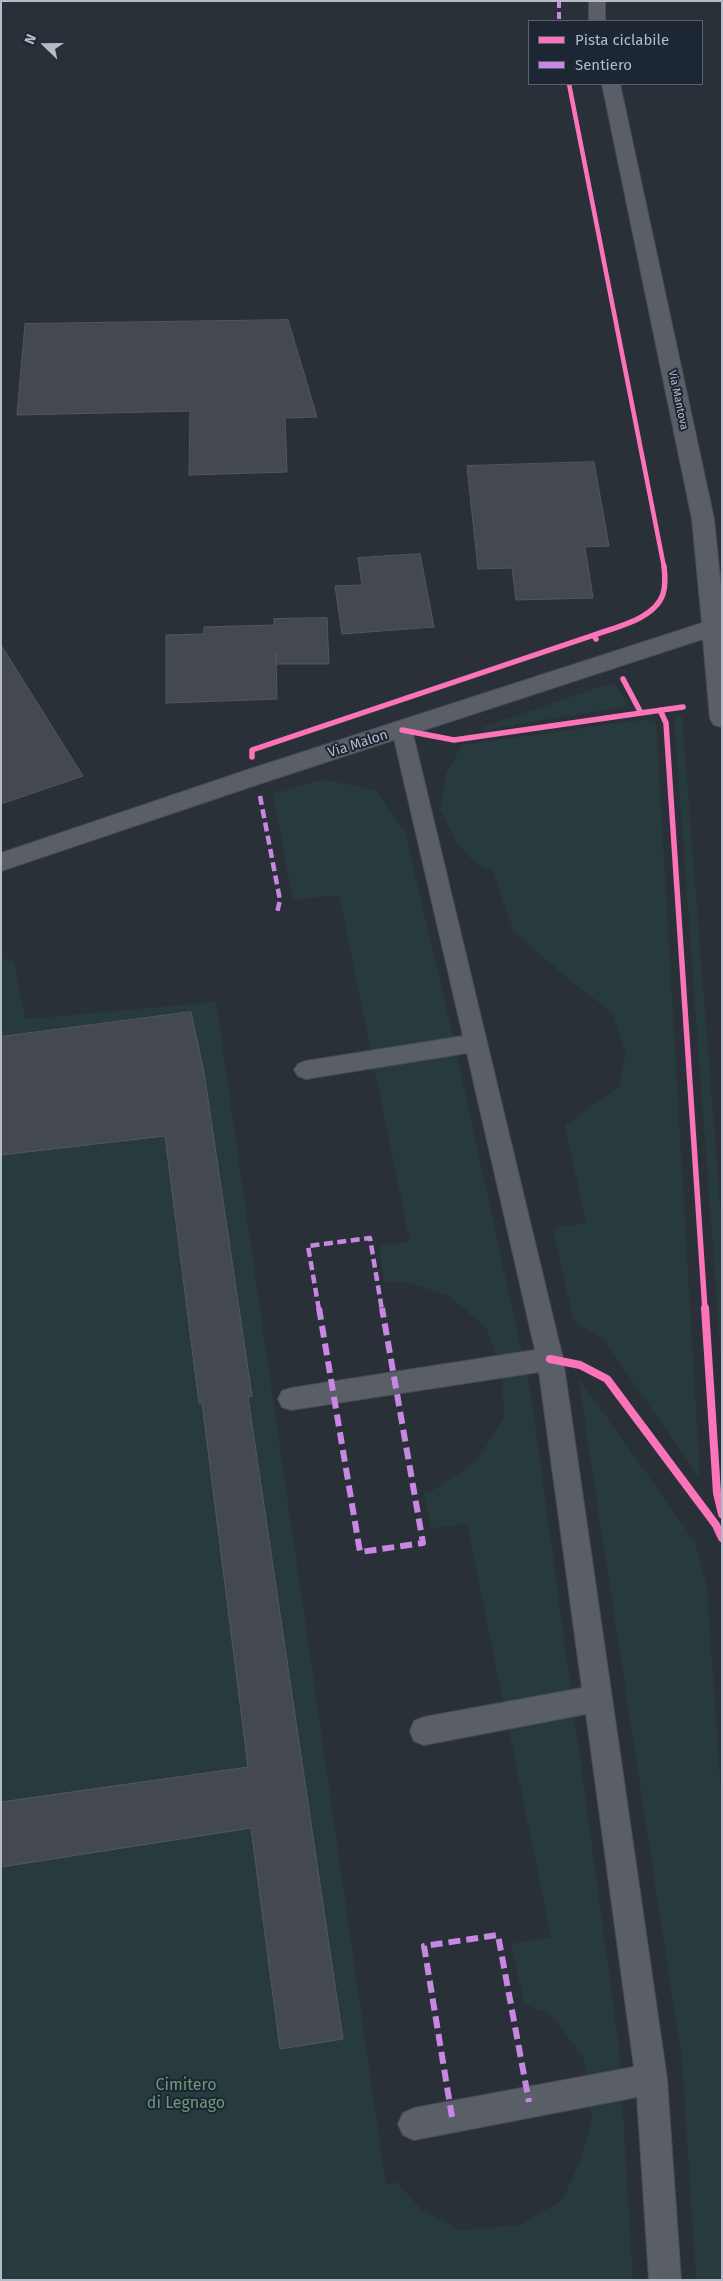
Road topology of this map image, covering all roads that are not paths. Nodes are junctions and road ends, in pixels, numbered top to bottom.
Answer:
1 (606, 1) edge
2 (597, 14) edge
3 (611, 85) edge
4 (715, 627) junction
5 (722, 719) edge
6 (402, 730) junction
7 (1, 862) edge
8 (476, 1043) junction
9 (306, 1070) dead end
10 (550, 1359) junction
11 (291, 1399) dead end
12 (598, 1698) junction
13 (424, 1731) dead end
14 (651, 2079) junction
15 (414, 2124) dead end
16 (665, 2280) edge

1 - 2 street
3 - 4 street, Via Mantova
4 - 5 street, Via Mantova
4 - 6 street, Via Malon
6 - 7 street, Via Malon
6 - 8 lane
8 - 9 lane
8 - 10 lane
10 - 11 lane
10 - 12 lane
12 - 13 lane
12 - 14 lane
14 - 15 lane
14 - 16 lane

